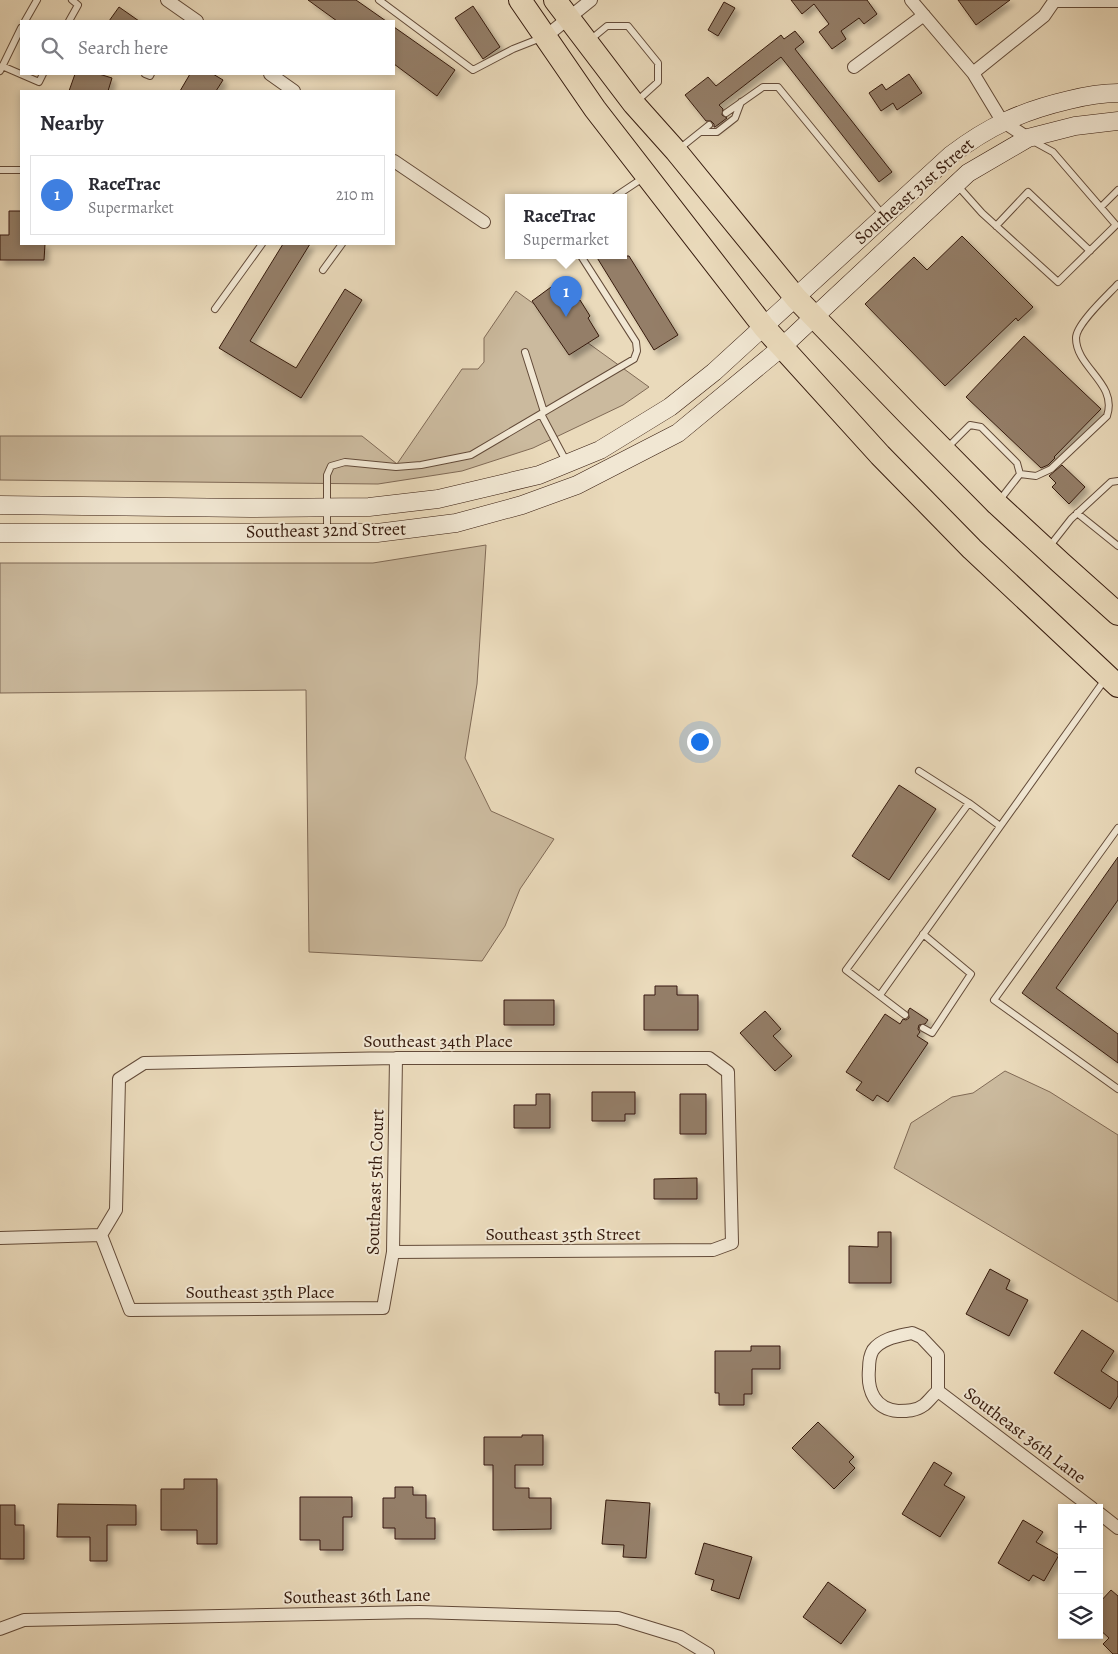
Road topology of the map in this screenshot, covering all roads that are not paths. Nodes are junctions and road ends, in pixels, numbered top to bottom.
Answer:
1 (37, 0) edge
2 (72, 0) edge
3 (167, 0) edge
4 (379, 0) edge
5 (520, 0) edge
6 (591, 0) edge
7 (911, 0) edge
8 (1055, 0) edge
9 (1118, 1) edge
10 (562, 9) edge
11 (924, 15) junction
12 (26, 20) edge
13 (70, 20) edge
14 (191, 20) edge
15 (20, 30) edge
16 (545, 37) junction
17 (587, 42) junction
18 (0, 52) edge
19 (9, 52) junction
20 (854, 67) dead end
21 (1, 68) edge
22 (973, 73) junction
23 (20, 75) edge
24 (20, 75) edge
25 (42, 75) edge
26 (271, 75) edge
27 (293, 90) edge
28 (1118, 93) edge
29 (740, 102) junction
30 (634, 104) junction
31 (726, 112) dead end
32 (1002, 121) junction
33 (1118, 122) edge
34 (709, 125) dead end
35 (701, 132) junction
36 (1028, 138) junction
37 (676, 151) junction
38 (395, 162) edge
39 (0, 170) edge
40 (20, 170) edge
41 (646, 175) junction
42 (956, 184) junction
43 (1118, 190) edge
44 (619, 194) edge
45 (1101, 207) junction
46 (884, 216) junction
47 (484, 222) dead end
48 (996, 226) junction
49 (1117, 226) edge
50 (261, 245) edge
51 (341, 245) edge
52 (1090, 251) junction
53 (583, 259) edge
54 (323, 270) dead end
55 (1118, 284) edge
56 (796, 298) junction
57 (215, 310) dead end
58 (813, 316) junction
59 (764, 327) junction
60 (782, 346) junction
61 (524, 352) dead end
62 (542, 413) junction
63 (944, 451) junction
64 (567, 464) junction
65 (1020, 474) junction
66 (1118, 481) edge
67 (997, 504) junction
68 (0, 505) edge
69 (327, 507) junction
70 (1078, 513) junction
71 (327, 532) junction
72 (0, 533) edge
73 (1118, 546) edge
74 (1046, 550) junction
75 (1118, 614) edge
76 (1114, 676) edge
77 (919, 772) dead end
78 (969, 803) junction
79 (1000, 826) junction
80 (1118, 828) edge
81 (923, 934) junction
82 (880, 994) junction
83 (905, 1015) dead end
84 (922, 1028) dead end
85 (396, 1058) junction
86 (1118, 1090) edge
87 (101, 1235) junction
88 (0, 1238) edge
89 (732, 1243) joint
90 (392, 1252) junction
91 (383, 1305) joint
92 (938, 1391) junction
93 (1087, 1504) edge
94 (1103, 1517) edge
95 (1118, 1528) edge
96 (0, 1629) edge
97 (708, 1654) edge

1 - 12 lane
2 - 13 lane
3 - 14 street
4 - 16 lane
5 - 16 highway
6 - 10 street
7 - 11 street
8 - 9 street
8 - 22 street
10 - 16 street
10 - 17 highway
11 - 20 street
11 - 22 street
15 - 19 lane
16 - 41 highway
17 - 30 highway
17 - 30 lane
18 - 19 lane
19 - 21 lane
21 - 24 lane
22 - 32 street
23 - 25 lane
26 - 27 street
28 - 32 main road, Southeast 31st Street
29 - 31 lane
29 - 35 lane
29 - 46 lane
30 - 37 highway
32 - 36 street
32 - 46 main road, Southeast 31st Street
33 - 36 main road, Southeast 31st Street
34 - 35 lane
35 - 37 lane
36 - 42 main road, Southeast 31st Street
36 - 45 lane
37 - 56 highway
38 - 47 street
39 - 40 lane
41 - 44 lane
41 - 59 highway
42 - 48 lane
42 - 58 main road, Southeast 31st Street
43 - 45 lane
45 - 49 lane
46 - 56 main road, Southeast 31st Street
48 - 52 lane
48 - 52 lane
49 - 52 lane
50 - 57 lane
51 - 54 lane
53 - 62 lane
55 - 65 lane
56 - 58 highway
56 - 59 main road, Southeast 31st Street
58 - 60 main road, Southeast 31st Street
58 - 63 highway
59 - 60 highway
59 - 64 main road, Southeast 32nd Street
60 - 71 main road, Southeast 32nd Street
60 - 76 highway
61 - 62 lane
62 - 64 lane
62 - 69 lane
63 - 65 lane
63 - 67 highway
64 - 69 main road, Southeast 32nd Street
65 - 67 lane
66 - 70 lane
67 - 74 highway
68 - 69 main road, Southeast 32nd Street
69 - 71 lane
70 - 73 lane
70 - 74 lane
71 - 72 main road, Southeast 32nd Street
74 - 75 highway
76 - 79 lane
77 - 78 lane
78 - 79 lane
78 - 82 lane
79 - 81 lane
80 - 86 lane
81 - 82 lane
81 - 84 lane
82 - 83 lane
85 - 87 street, Southeast 34th Place
85 - 89 street, Southeast 34th Place
85 - 90 street, Southeast 5th Court
87 - 88 street
87 - 91 street, Southeast 35th Place
89 - 90 street, Southeast 35th Street
90 - 91 street, Southeast 5th Court
92 - 92 street, Southeast 36th Lane
92 - 93 street, Southeast 36th Lane
94 - 95 street
96 - 97 street, Southeast 36th Lane

